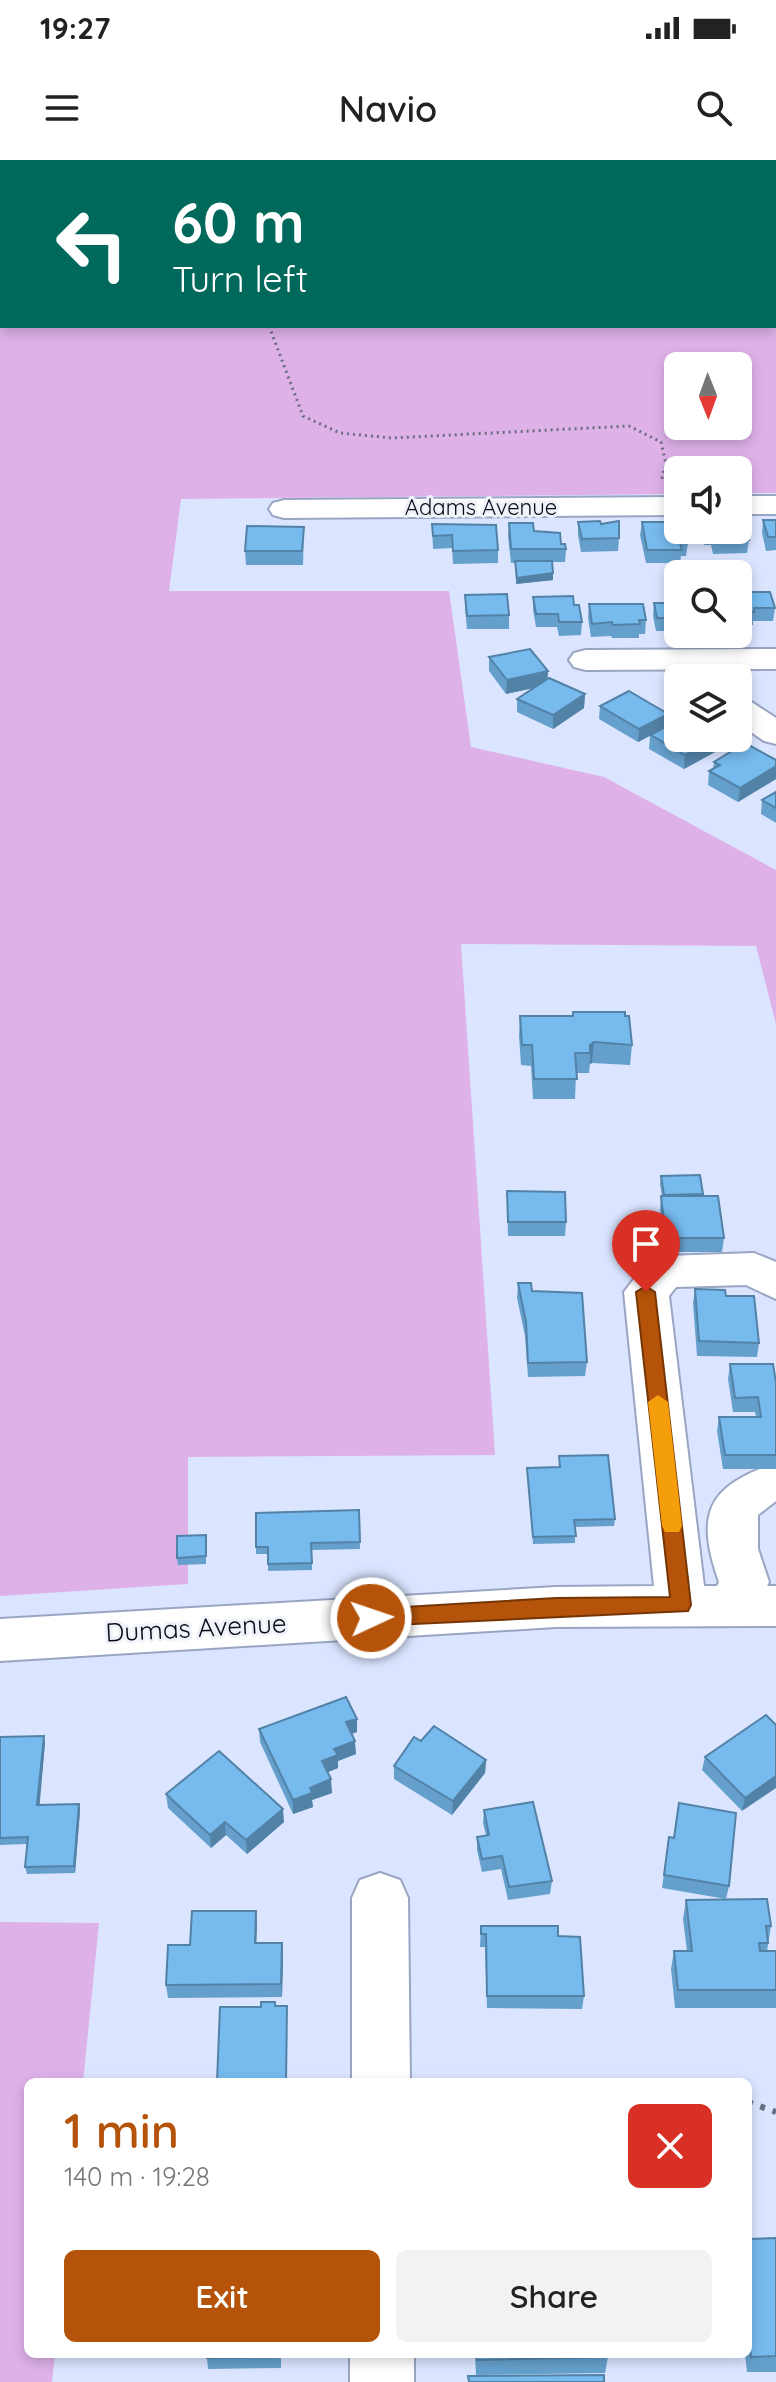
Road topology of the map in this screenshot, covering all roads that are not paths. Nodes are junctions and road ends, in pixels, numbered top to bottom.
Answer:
1 (752, 505) edge
2 (776, 505) edge
3 (664, 506) edge
4 (284, 509) dead end
5 (776, 659) edge
6 (586, 660) dead end
7 (741, 664) edge
8 (664, 666) edge
9 (752, 718) edge
10 (776, 734) edge
11 (776, 1283) edge
12 (776, 1482) edge
13 (681, 1605) junction
14 (754, 1606) edge
15 (0, 1640) edge
16 (380, 1898) dead end
17 (381, 2078) edge
18 (382, 2358) edge
19 (382, 2382) edge

1 - 2 street
3 - 4 street, Adams Avenue
5 - 7 street
6 - 8 street
9 - 10 street
11 - 13 street
12 - 14 street
13 - 14 street, Dumas Avenue
13 - 15 street, Dumas Avenue
16 - 17 street
18 - 19 street

